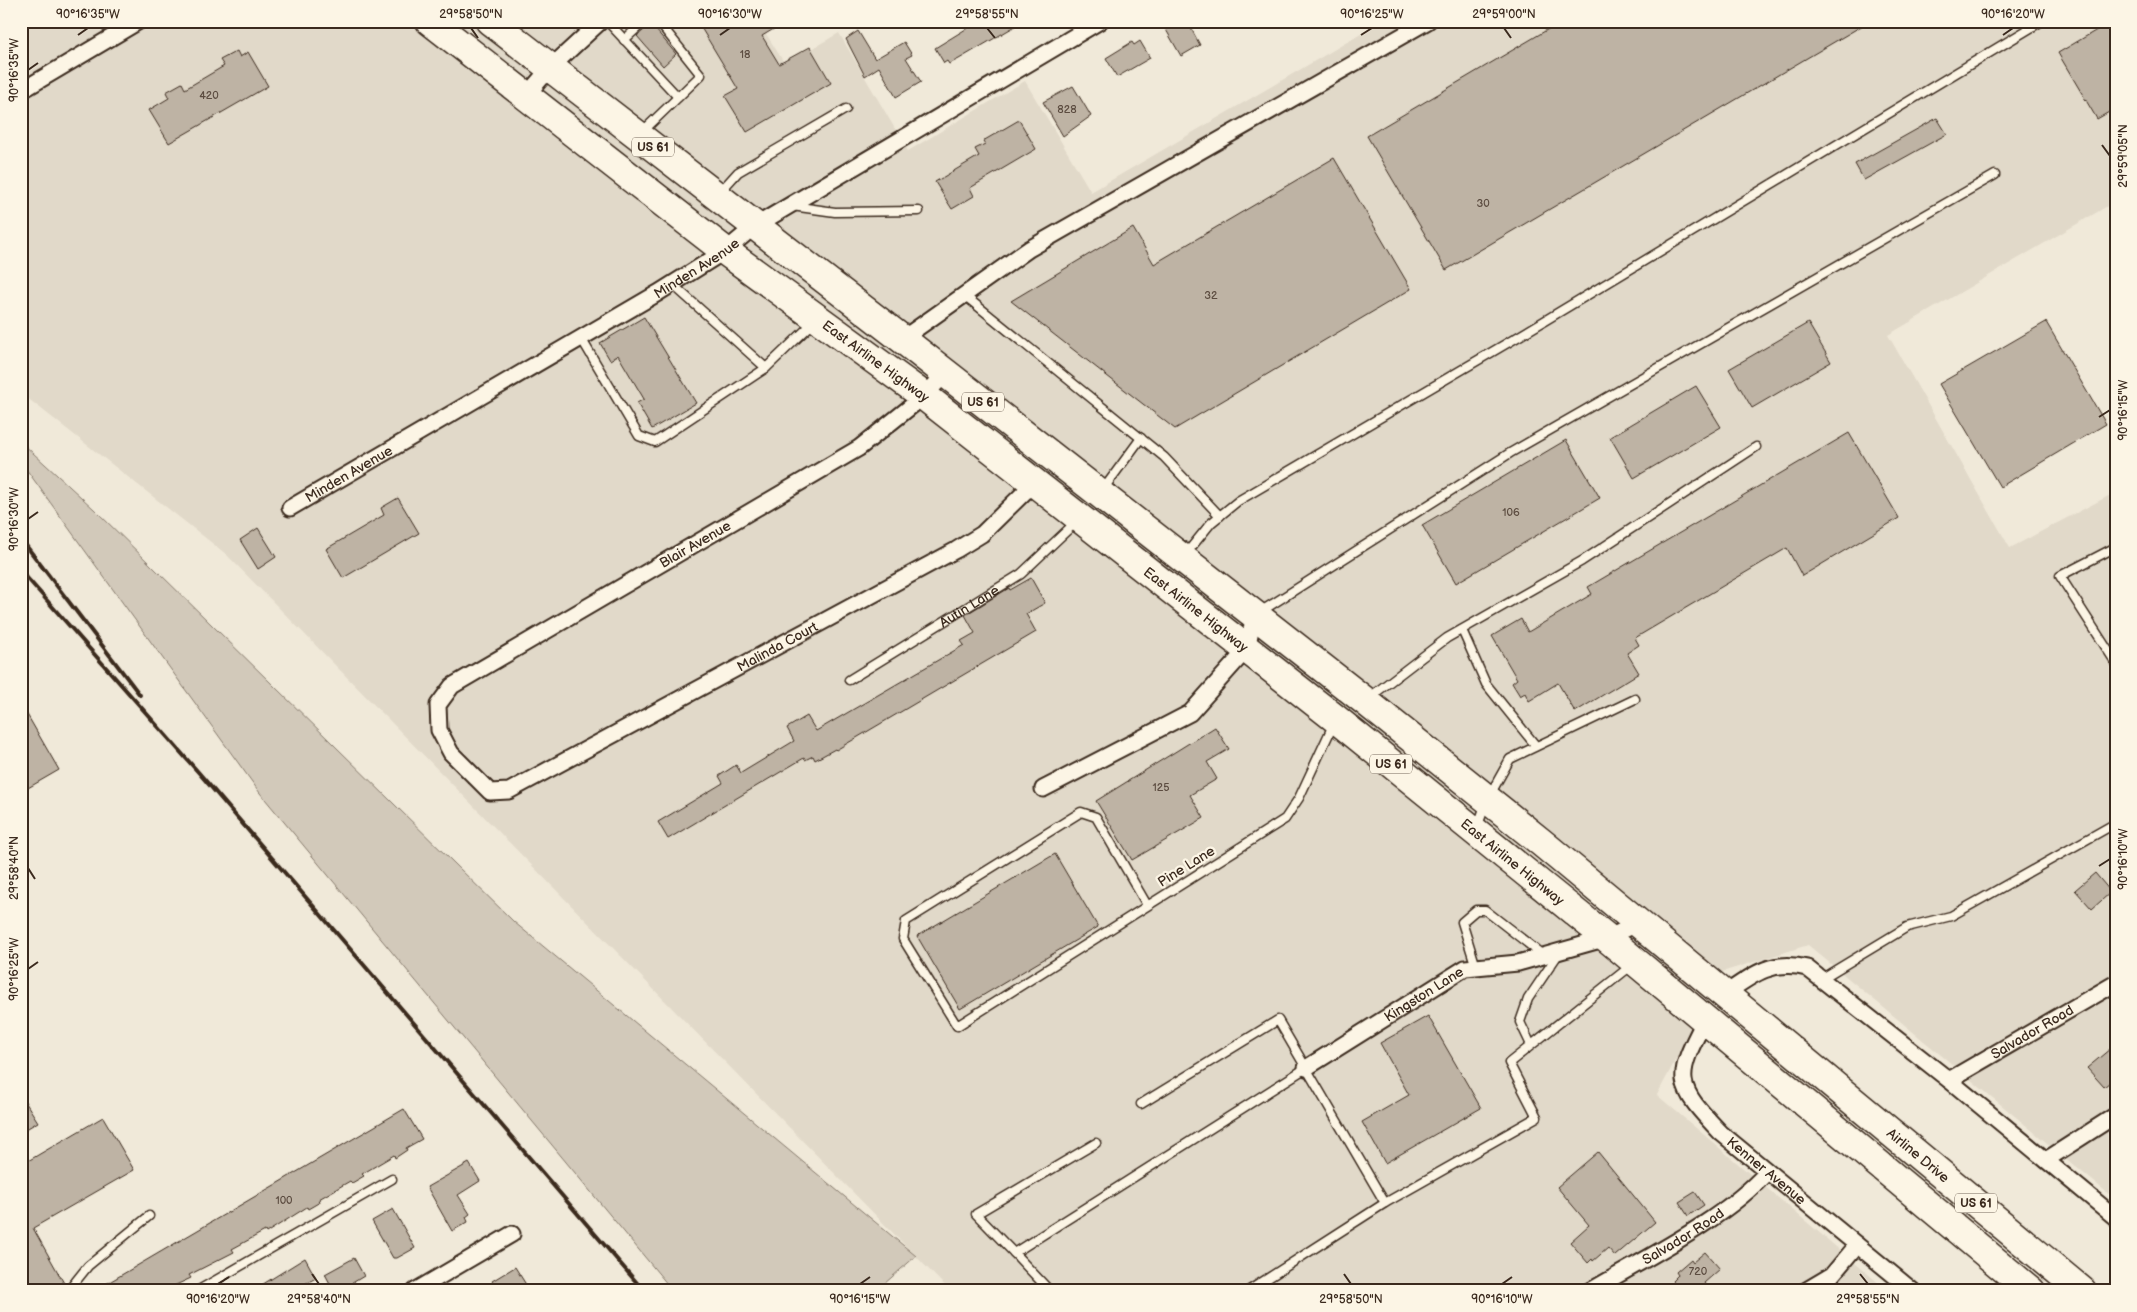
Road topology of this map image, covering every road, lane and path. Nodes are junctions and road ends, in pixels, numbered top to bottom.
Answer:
1 (139, 21) edge
2 (430, 21) edge
3 (490, 21) edge
4 (601, 21) edge
5 (606, 21) edge
6 (645, 21) edge
7 (658, 21) edge
8 (1100, 21) edge
9 (1428, 21) edge
10 (2042, 21) edge
11 (624, 40) junction
12 (550, 68) junction
13 (21, 91) edge
14 (525, 97) junction
15 (678, 98) junction
16 (846, 109) dead end
17 (638, 136) junction
18 (1996, 175) dead end
19 (716, 196) junction
20 (790, 206) junction
21 (919, 211) dead end
22 (755, 226) junction
23 (724, 251) junction
24 (671, 283) junction
25 (964, 295) junction
26 (818, 318) junction
27 (581, 338) junction
28 (902, 339) junction
29 (766, 368) junction
30 (946, 373) junction
31 (924, 396) junction
32 (1141, 438) junction
33 (1756, 447) dead end
34 (1035, 482) junction
35 (1100, 494) junction
36 (290, 508) dead end
37 (1220, 516) junction
38 (1080, 518) junction
39 (2116, 547) edge
40 (1182, 558) junction
41 (1254, 615) junction
42 (1462, 630) junction
43 (1247, 649) junction
44 (2116, 663) edge
45 (849, 680) dead end
46 (1636, 699) dead end
47 (1365, 700) junction
48 (1336, 718) junction
49 (1536, 746) junction
50 (1043, 789) dead end
51 (506, 792) joint
52 (1487, 800) junction
53 (2116, 823) edge
54 (1475, 833) junction
55 (1147, 905) junction
56 (1639, 924) junction
57 (1607, 938) junction
58 (1560, 952) junction
59 (1544, 956) junction
60 (1635, 962) junction
61 (1476, 967) junction
62 (1821, 979) junction
63 (2116, 983) edge
64 (1725, 994) junction
65 (1705, 1020) junction
66 (1531, 1045) junction
67 (1306, 1068) junction
68 (1949, 1080) junction
69 (1141, 1104) dead end
70 (2116, 1115) edge
71 (1096, 1143) dead end
72 (2046, 1160) junction
73 (1767, 1172) junction
74 (392, 1179) dead end
75 (1385, 1203) junction
76 (149, 1216) dead end
77 (2116, 1218) edge
78 (512, 1234) dead end
79 (1857, 1245) junction
80 (1014, 1253) junction
81 (68, 1291) edge
82 (197, 1291) edge
83 (415, 1291) edge
84 (1050, 1291) edge
85 (1248, 1291) edge
86 (1590, 1291) edge
87 (1805, 1291) edge
88 (1913, 1291) edge
89 (2031, 1291) edge
90 (2082, 1291) edge

1 - 13 street
2 - 14 highway, US 61
3 - 12 highway, US 61
4 - 12 street
5 - 11 lane
6 - 11 lane
7 - 15 lane
8 - 20 street, Minden Avenue
9 - 25 street
10 - 37 lane
11 - 15 lane
12 - 14 street
12 - 17 highway, US 61
14 - 23 highway, East Airline Highway / US 61
15 - 17 lane
16 - 19 lane
17 - 19 highway, US 61
18 - 41 lane
19 - 22 highway, US 61
20 - 21 lane
20 - 22 street, Minden Avenue
22 - 23 street, Minden Avenue
22 - 28 highway, US 61
23 - 24 street, Minden Avenue
23 - 26 highway, East Airline Highway / US 61
24 - 27 street, Minden Avenue
24 - 29 lane
25 - 28 street
25 - 32 lane
26 - 29 lane
26 - 31 highway, East Airline Highway / US 61
27 - 29 lane
27 - 36 street, Minden Avenue
28 - 30 highway, US 61
30 - 31 street, Blair Avenue
30 - 35 highway, US 61
31 - 34 highway, East Airline Highway / US 61
31 - 51 street, Blair Avenue
32 - 35 lane
32 - 37 lane
33 - 42 lane
34 - 38 highway, East Airline Highway / US 61
34 - 51 street, Malinda Court
35 - 40 highway, US 61
37 - 40 lane
38 - 43 highway, East Airline Highway / US 61
38 - 45 lane, Autin Lane
39 - 44 lane
40 - 41 highway, US 61
41 - 43 street
41 - 47 highway, US 61
42 - 47 lane
42 - 49 lane
43 - 48 highway, East Airline Highway / US 61
43 - 50 street
46 - 49 lane
47 - 52 highway, US 61
48 - 54 highway, East Airline Highway / US 61
48 - 55 lane, Pine Lane
49 - 52 lane
52 - 54 lane
52 - 56 highway, US 61
53 - 62 lane
54 - 57 highway, East Airline Highway / US 61
55 - 55 lane, Pine Lane
56 - 57 street, Kingston Lane
56 - 64 highway, US 61
57 - 58 street, Kingston Lane
57 - 60 highway, East Airline Highway / US 61
58 - 59 street, Kingston Lane
58 - 66 lane
59 - 61 street, Kingston Lane
59 - 61 lane
60 - 65 highway, East Airline Highway / US 61
60 - 66 lane
61 - 67 street, Kingston Lane
62 - 64 street
62 - 68 street
63 - 68 street, Salvador Road
64 - 90 highway, Airline Drive / US 61
65 - 73 street, Kenner Avenue
65 - 89 highway, East Airline Highway / US 61
66 - 75 lane
67 - 69 lane
67 - 75 lane
67 - 80 lane
68 - 72 street
70 - 72 street
71 - 80 lane
72 - 77 street
73 - 79 street, Kenner Avenue
73 - 86 street, Salvador Road
74 - 82 lane
75 - 85 lane
76 - 81 lane
78 - 83 street
79 - 87 street
79 - 88 street, Kenner Avenue
80 - 84 lane

